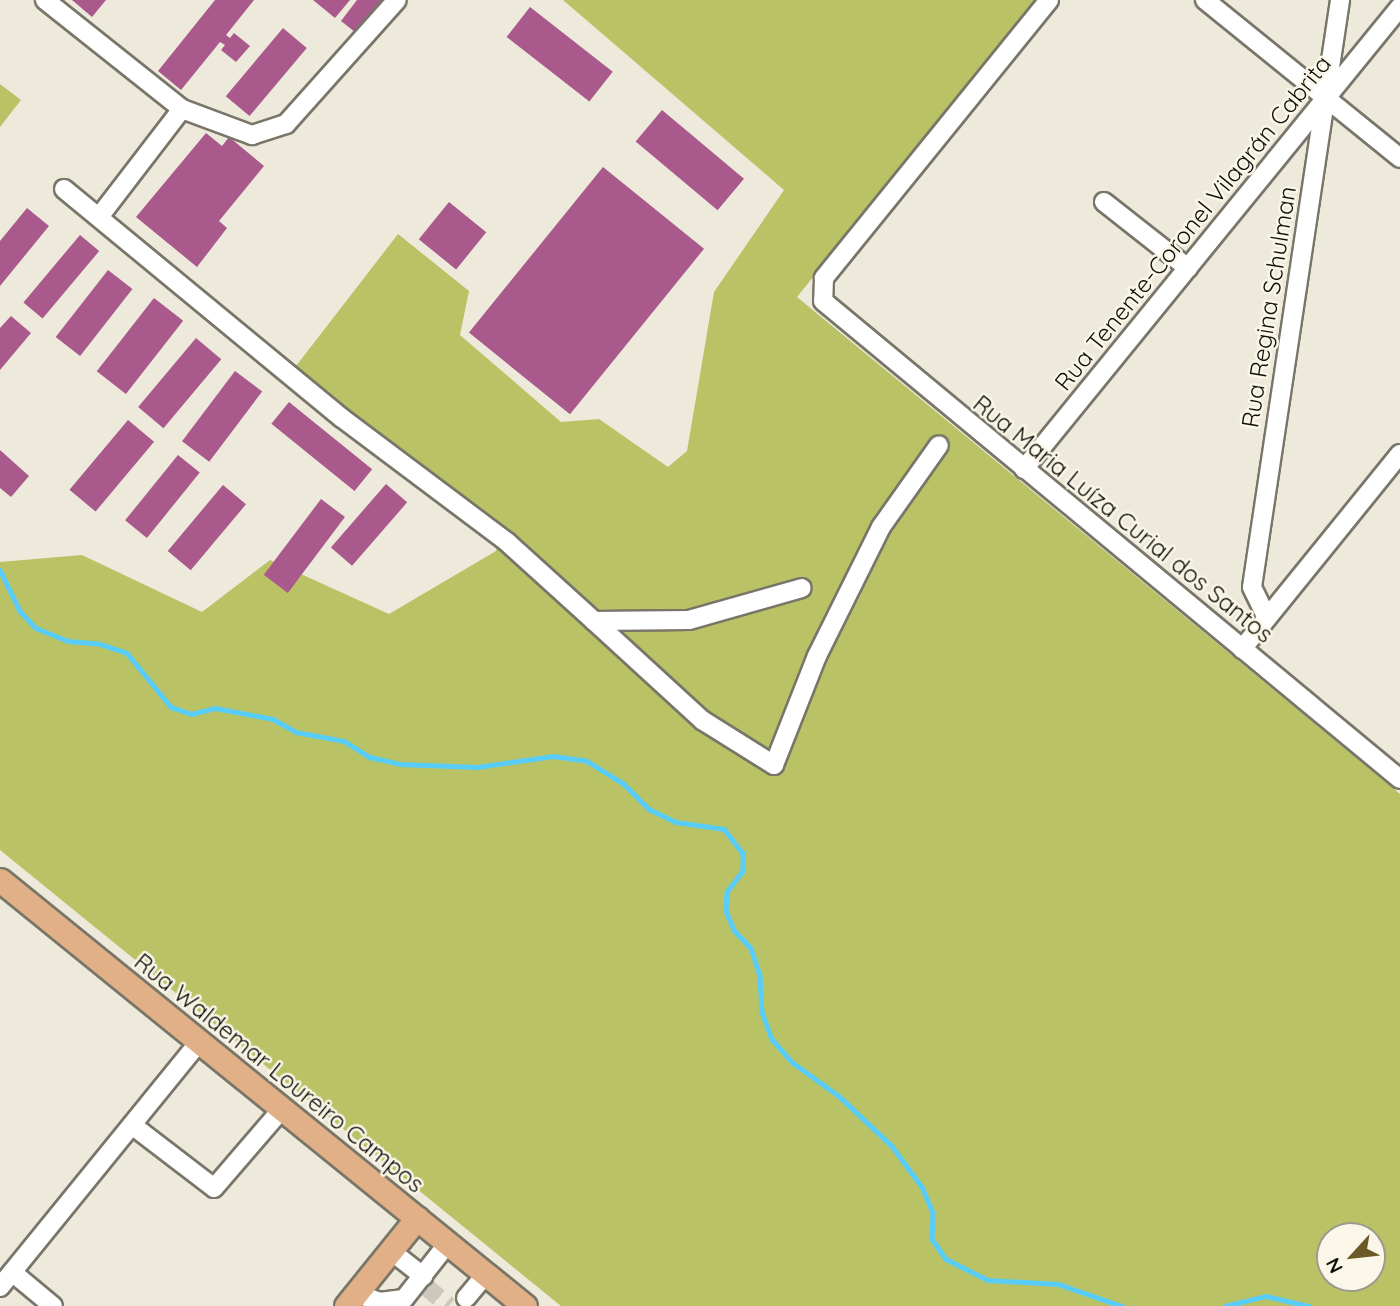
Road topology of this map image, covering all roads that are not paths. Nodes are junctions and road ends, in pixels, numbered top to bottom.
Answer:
1 (45, 0) edge
2 (397, 0) edge
3 (1049, 0) edge
4 (1205, 0) edge
5 (1340, 0) edge
6 (1400, 7) edge
7 (1326, 98) junction
8 (182, 109) junction
9 (1400, 158) edge
10 (64, 189) dead end
11 (1104, 202) dead end
12 (99, 217) junction
13 (1188, 268) junction
14 (939, 445) dead end
15 (1400, 454) edge
16 (1024, 469) junction
17 (802, 588) dead end
18 (1267, 618) junction
19 (594, 621) junction
20 (1242, 649) junction
21 (1400, 779) edge
22 (0, 880) edge
23 (199, 1042) junction
24 (282, 1109) junction
25 (132, 1125) junction
26 (417, 1218) junction
27 (448, 1243) junction
28 (391, 1251) junction
29 (12, 1272) junction
30 (486, 1274) junction
31 (423, 1281) junction
32 (0, 1287) edge
33 (466, 1298) dead end
34 (351, 1300) edge
35 (53, 1306) edge
36 (525, 1306) edge

1 - 8 street
2 - 8 street
3 - 16 street, Rua Maria Luíza Curial dos Santos
4 - 7 street
5 - 7 street, Rua Regina Schulman
6 - 7 street, Rua Tenente-Coronel Vilagrán Cabrita
7 - 9 street
7 - 13 street, Rua Tenente-Coronel Vilagrán Cabrita
7 - 18 street, Rua Regina Schulman
8 - 12 street
10 - 12 street
11 - 13 street
12 - 19 street
13 - 16 street, Rua Tenente-Coronel Vilagrán Cabrita
14 - 19 street
15 - 18 street
16 - 20 street, Rua Maria Luíza Curial dos Santos
17 - 19 street
18 - 20 street
20 - 21 street, Rua Maria Luíza Curial dos Santos
22 - 23 main road, Rua Waldemar Loureiro Campos
23 - 24 main road, Rua Waldemar Loureiro Campos
23 - 25 street
24 - 25 street
24 - 26 main road, Rua Waldemar Loureiro Campos
25 - 29 street
26 - 27 main road, Rua Waldemar Loureiro Campos
26 - 28 main road
27 - 30 main road, Rua Waldemar Loureiro Campos
27 - 31 street
28 - 31 street
28 - 34 main road
29 - 32 street
29 - 35 street
30 - 33 street
30 - 36 main road, Rua Waldemar Loureiro Campos
31 - 34 street

